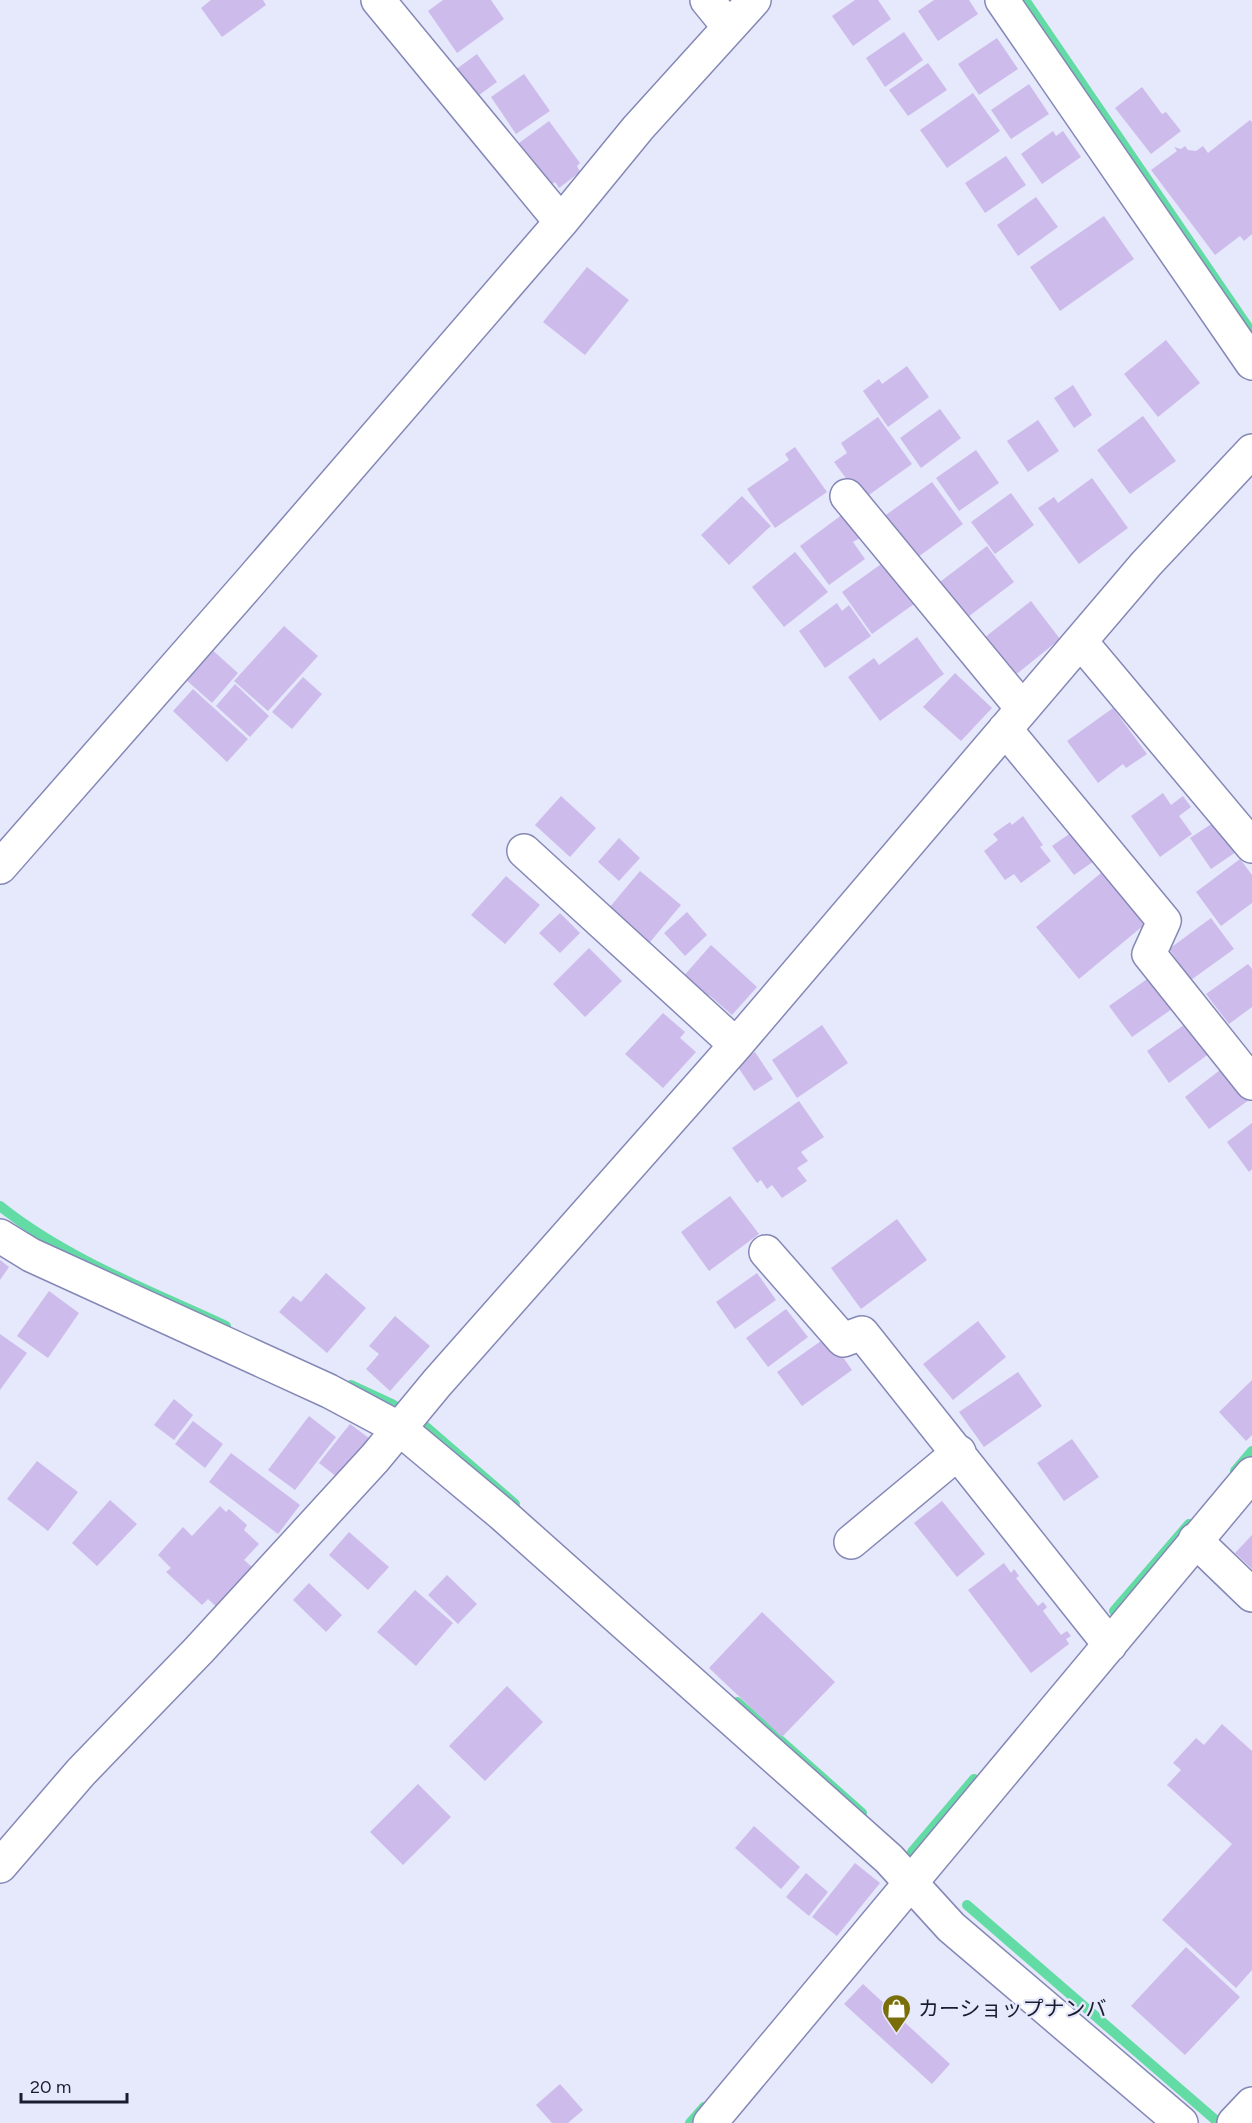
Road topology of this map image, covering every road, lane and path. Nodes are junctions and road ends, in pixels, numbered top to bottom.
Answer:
1 (378, 0) edge
2 (708, 0) edge
3 (754, 0) edge
4 (1002, 0) edge
5 (729, 27) junction
6 (561, 222) junction
7 (1252, 363) edge
8 (1252, 450) edge
9 (847, 496) dead end
10 (1081, 642) junction
11 (1014, 719) junction
12 (1252, 846) edge
13 (524, 851) dead end
14 (0, 867) edge
15 (736, 1045) junction
16 (1252, 1083) edge
17 (0, 1236) edge
18 (766, 1252) dead end
19 (407, 1420) junction
20 (958, 1452) junction
21 (1252, 1474) edge
22 (1195, 1540) junction
23 (851, 1542) dead end
24 (1252, 1595) edge
25 (1110, 1645) junction
26 (0, 1866) edge
27 (911, 1883) junction
28 (1252, 2103) edge
29 (710, 2123) edge
30 (1181, 2123) edge
31 (1234, 2123) edge

1 - 6 street
2 - 5 street
3 - 5 street
4 - 7 street
5 - 6 street
6 - 14 street
8 - 10 street
9 - 11 street
10 - 11 street
10 - 12 street
11 - 15 street
11 - 16 street
13 - 15 street
15 - 19 street
17 - 19 street
18 - 20 street
19 - 26 street
19 - 27 street
20 - 23 street
20 - 25 street
21 - 22 street
22 - 24 street
22 - 25 street
25 - 27 street
27 - 29 street
27 - 30 street
28 - 31 street

